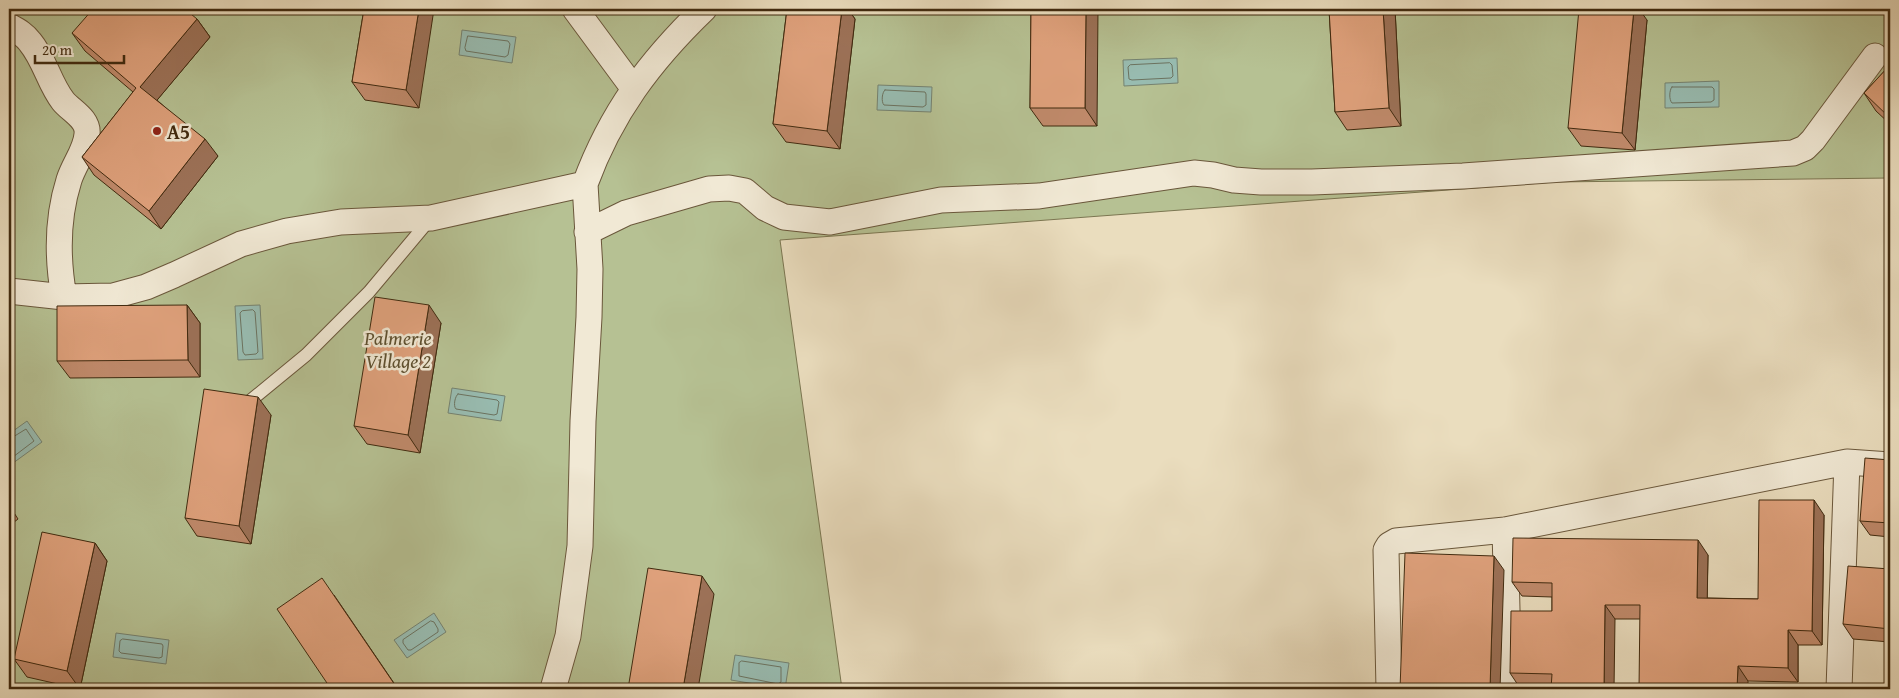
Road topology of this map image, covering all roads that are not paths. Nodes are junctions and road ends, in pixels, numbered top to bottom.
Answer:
1 (575, 9) edge
2 (704, 9) edge
3 (9, 26) edge
4 (1875, 56) dead end
5 (634, 88) junction
6 (585, 184) junction
7 (431, 218) junction
8 (587, 232) junction
9 (9, 291) edge
10 (64, 296) junction
11 (250, 401) edge
12 (1847, 462) junction
13 (1890, 465) edge
14 (1505, 530) junction
15 (552, 689) edge
16 (1389, 689) edge
17 (1509, 689) edge
18 (1839, 689) edge

1 - 5 street
2 - 5 street
3 - 10 street
4 - 8 street
5 - 6 street
6 - 7 street
6 - 8 street
7 - 10 street
7 - 11 lane
8 - 15 street
9 - 10 street
12 - 13 street
12 - 14 street
12 - 18 street
14 - 16 street
14 - 17 street

